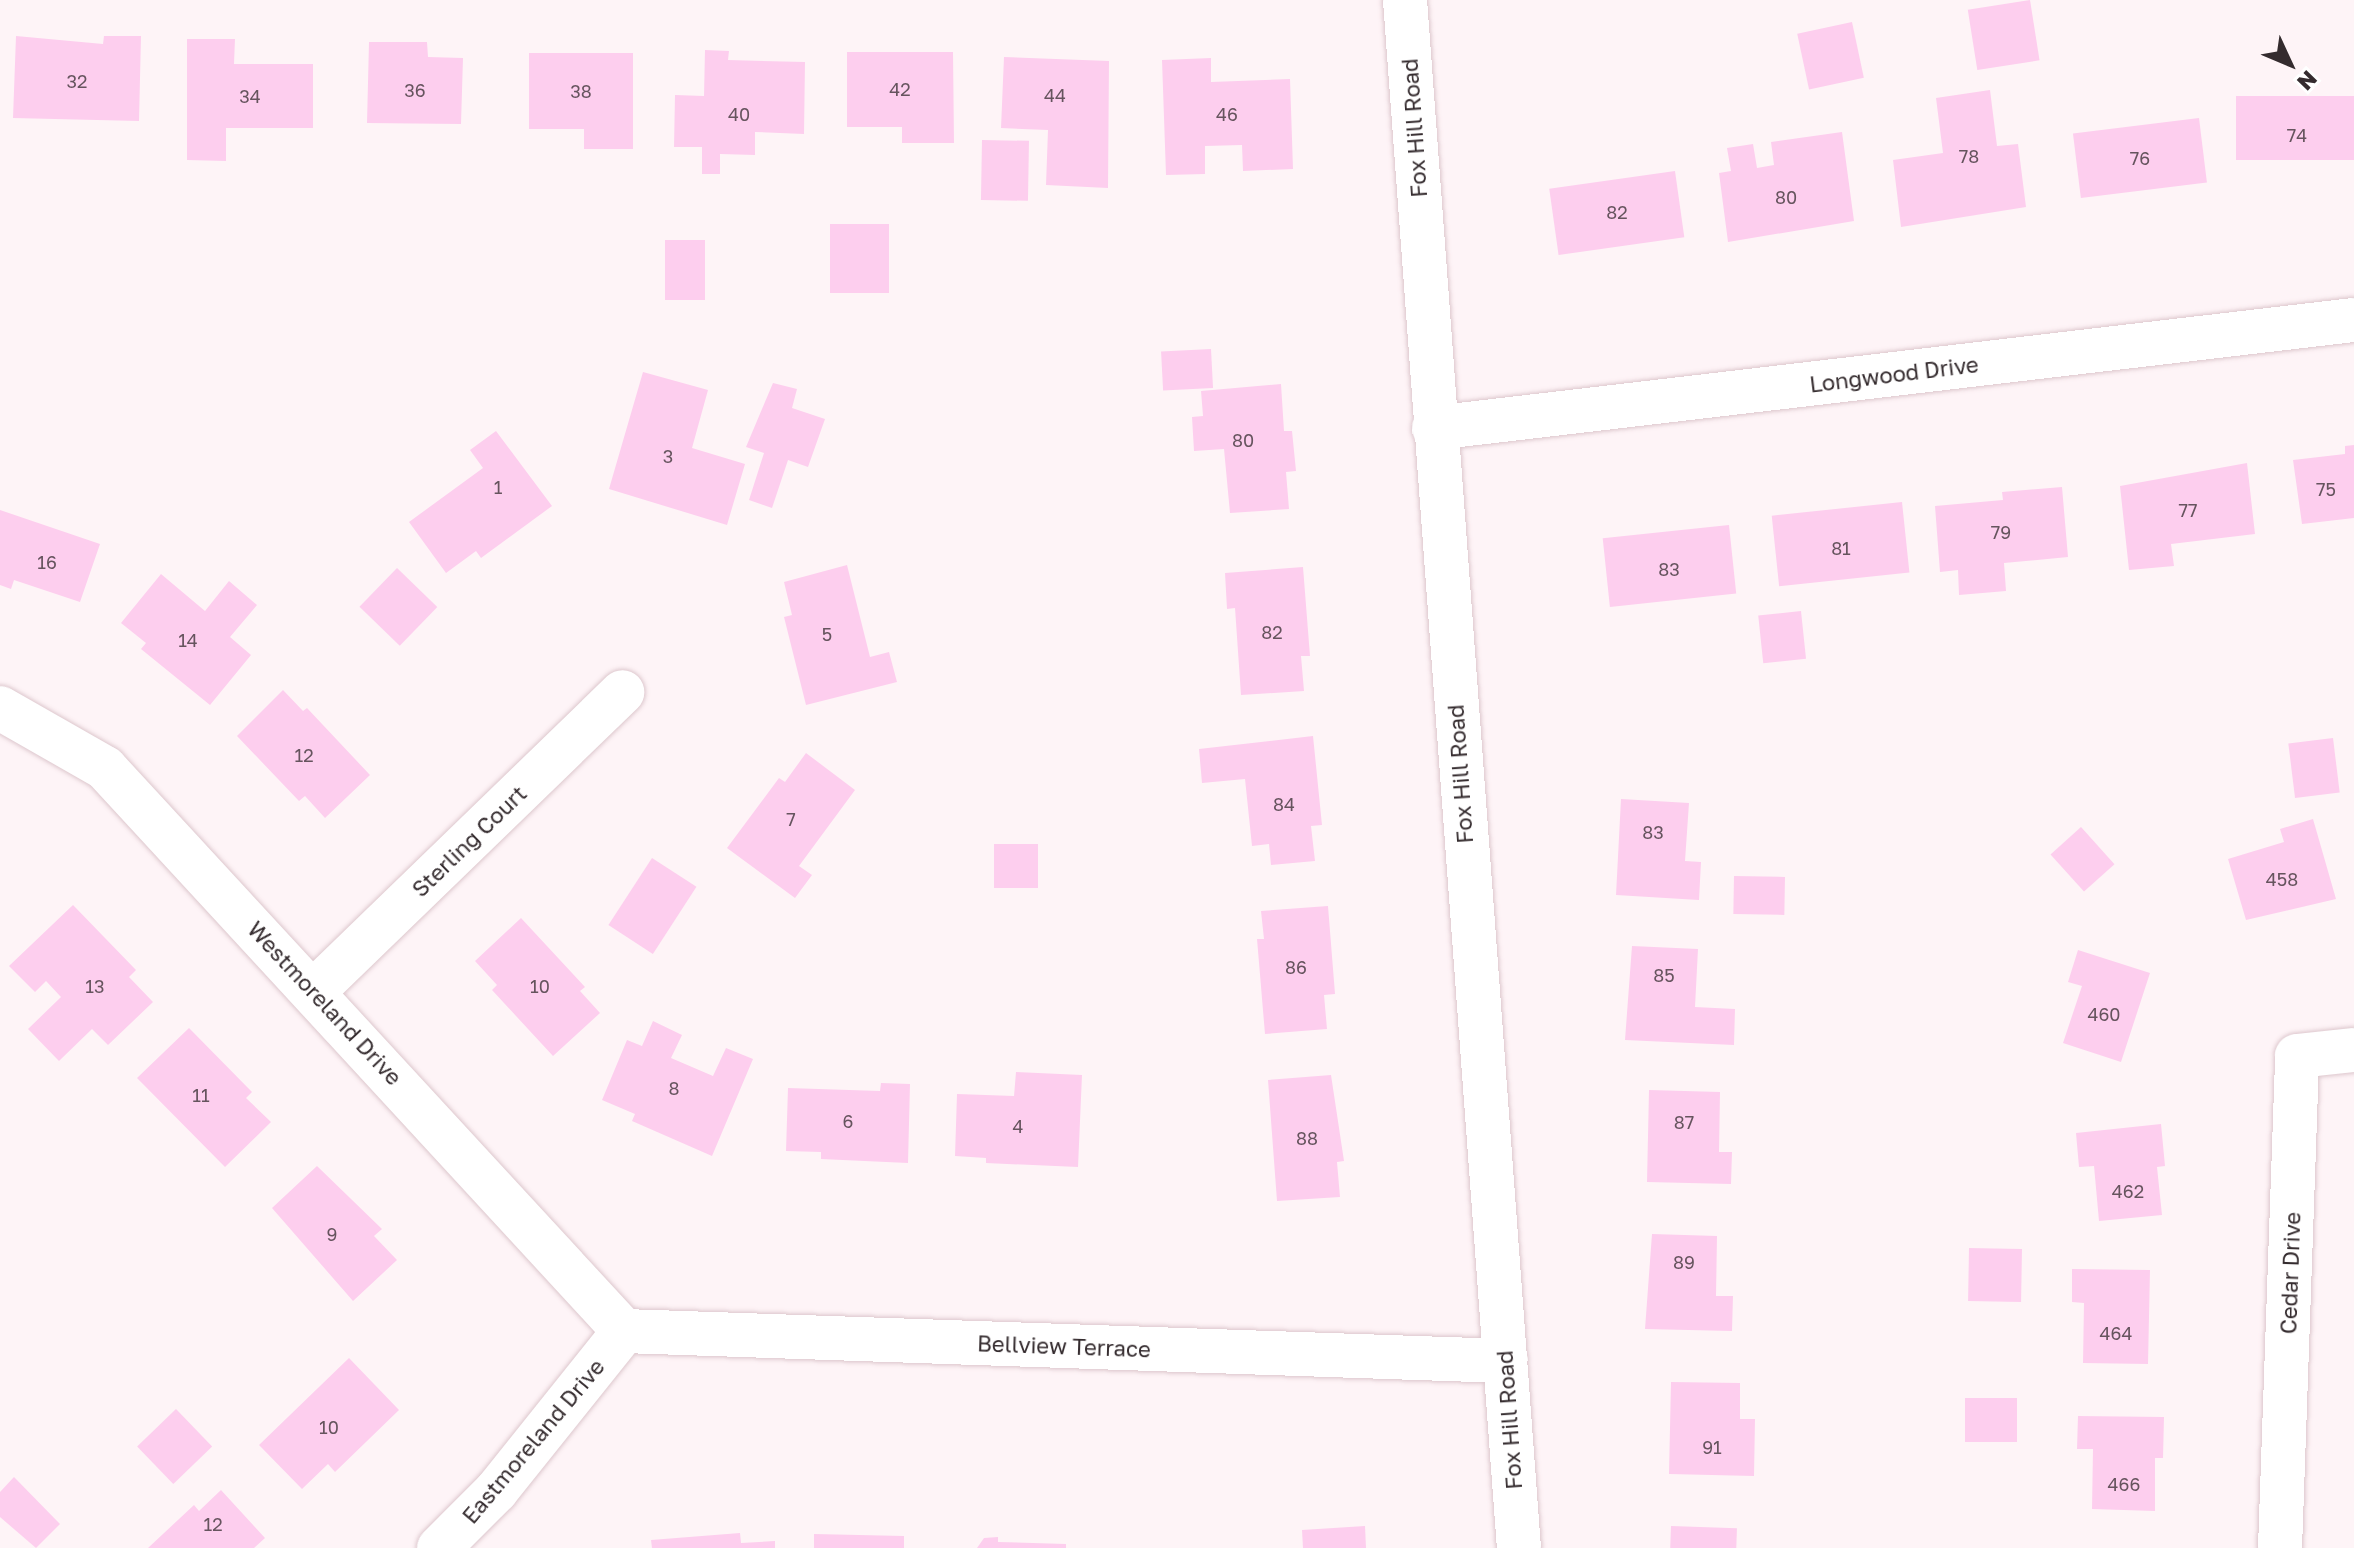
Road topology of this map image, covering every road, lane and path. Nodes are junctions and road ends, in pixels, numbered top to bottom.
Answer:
1 (1405, 0) edge
2 (2354, 320) edge
3 (1434, 428) junction
4 (622, 692) dead end
5 (0, 708) edge
6 (315, 990) junction
7 (2354, 1050) edge
8 (624, 1331) junction
9 (1505, 1361) junction
10 (439, 1548) edge
11 (1519, 1548) edge
12 (2280, 1548) edge

1 - 3 street, Fox Hill Road
2 - 3 street, Longwood Drive
3 - 9 street, Fox Hill Road
4 - 6 street, Sterling Court
5 - 6 street, Westmoreland Drive
6 - 8 street, Westmoreland Drive
7 - 12 street, Cedar Drive
8 - 9 street, Bellview Terrace
8 - 10 street, Eastmoreland Drive
9 - 11 street, Fox Hill Road

